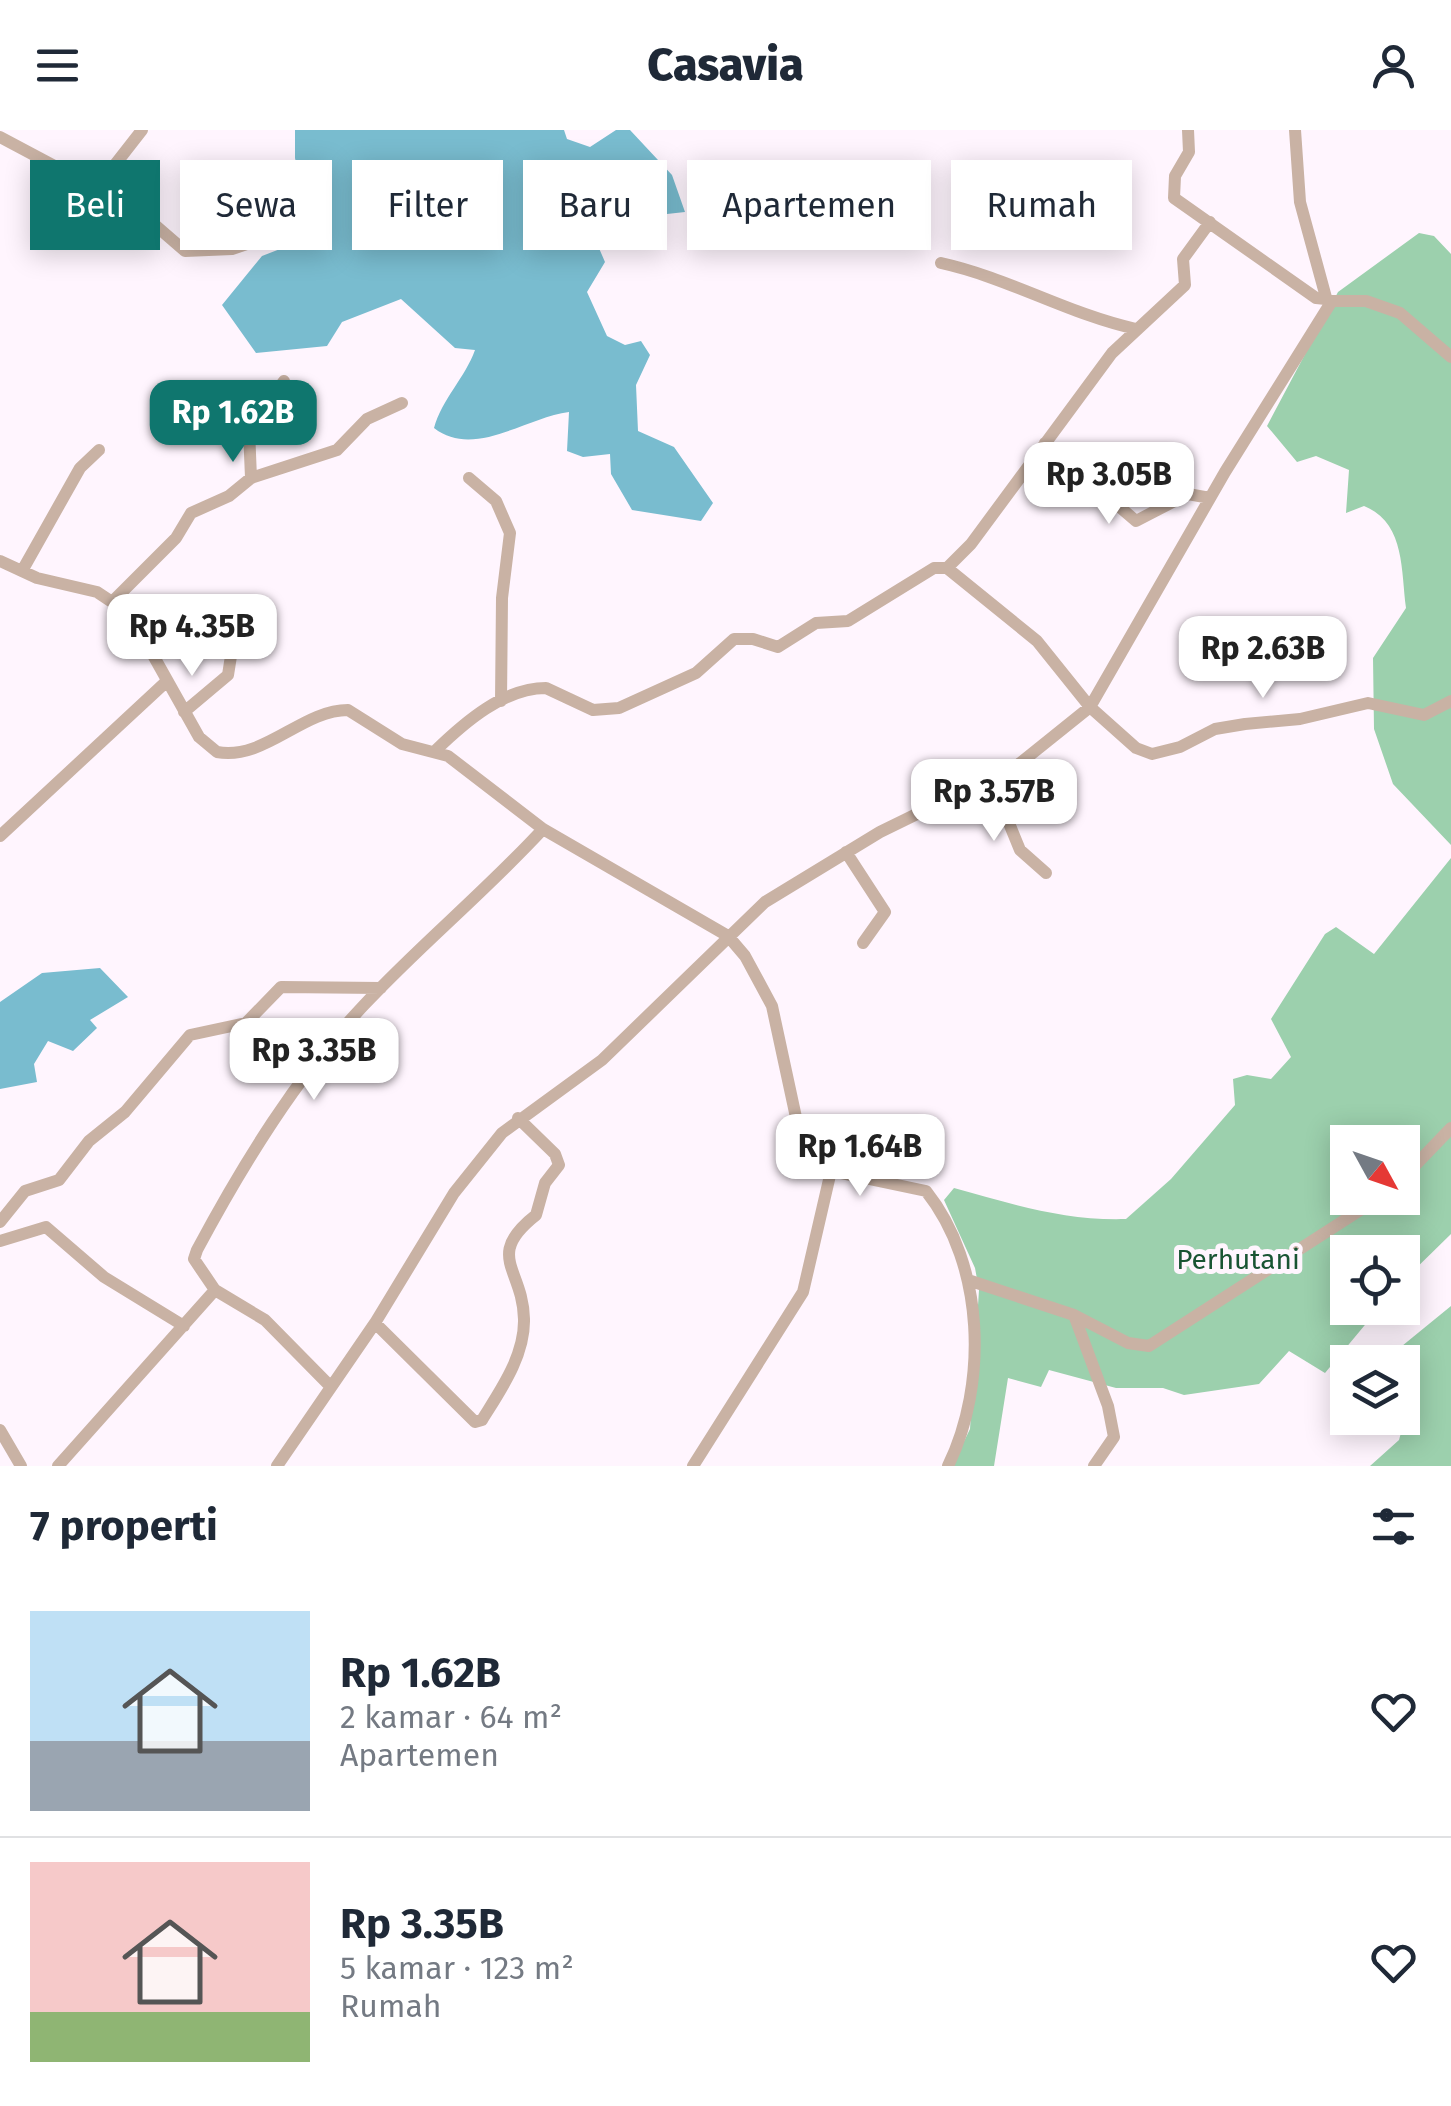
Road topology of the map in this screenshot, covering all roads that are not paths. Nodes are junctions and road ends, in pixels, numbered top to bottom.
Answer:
1 (142, 130) edge
2 (1188, 130) edge
3 (1295, 130) edge
4 (0, 137) edge
5 (43, 160) edge
6 (119, 160) edge
7 (1210, 222) junction
8 (160, 231) edge
9 (180, 247) edge
10 (186, 250) edge
11 (222, 250) edge
12 (941, 263) dead end
13 (1328, 301) junction
14 (1136, 329) junction
15 (1451, 357) edge
16 (284, 382) dead end
17 (402, 403) dead end
18 (1045, 443) junction
19 (99, 450) dead end
20 (251, 478) junction
21 (470, 478) dead end
22 (1210, 498) junction
23 (0, 561) edge
24 (947, 568) junction
25 (22, 571) junction
26 (113, 601) junction
27 (231, 656) dead end
28 (167, 680) junction
29 (501, 701) junction
30 (1451, 701) edge
31 (1090, 707) junction
32 (184, 712) junction
33 (436, 750) junction
34 (980, 783) junction
35 (543, 829) junction
36 (0, 836) edge
37 (846, 852) junction
38 (1046, 873) dead end
39 (728, 936) junction
40 (863, 943) dead end
41 (382, 988) junction
42 (518, 1118) junction
43 (1451, 1128) edge
44 (1420, 1161) edge
45 (831, 1171) junction
46 (1353, 1215) edge
47 (0, 1222) edge
48 (0, 1241) edge
49 (971, 1281) junction
50 (215, 1290) junction
51 (1074, 1314) junction
52 (375, 1323) junction
53 (184, 1326) junction
54 (331, 1387) junction
55 (0, 1430) edge
56 (21, 1466) edge
57 (58, 1466) edge
58 (278, 1466) edge
59 (692, 1466) edge
60 (948, 1466) edge
61 (1094, 1466) edge

1 - 6 street
2 - 7 street
3 - 13 street
4 - 5 street
7 - 13 street
7 - 14 street
8 - 9 street
10 - 11 street
12 - 14 street
13 - 15 street
13 - 22 street
14 - 18 street
16 - 20 street
17 - 20 street
18 - 22 street
18 - 24 street
19 - 25 street
20 - 26 street
21 - 29 street
22 - 31 street
23 - 25 street
24 - 29 street
24 - 31 street
25 - 26 street
26 - 28 street
27 - 32 street
28 - 32 street
28 - 36 street
29 - 33 street
30 - 31 street
31 - 34 street
32 - 33 street
33 - 35 street
34 - 37 street
34 - 38 street
35 - 39 street
35 - 41 street
37 - 39 street
37 - 40 street
39 - 42 street
39 - 45 street
41 - 47 street
41 - 50 street
42 - 52 street
42 - 52 street
43 - 44 street
45 - 49 street
45 - 59 street
46 - 51 street
48 - 53 street
49 - 51 street
49 - 60 street
50 - 53 street
50 - 54 street
51 - 61 street
52 - 54 street
53 - 57 street
54 - 58 street
55 - 56 street

